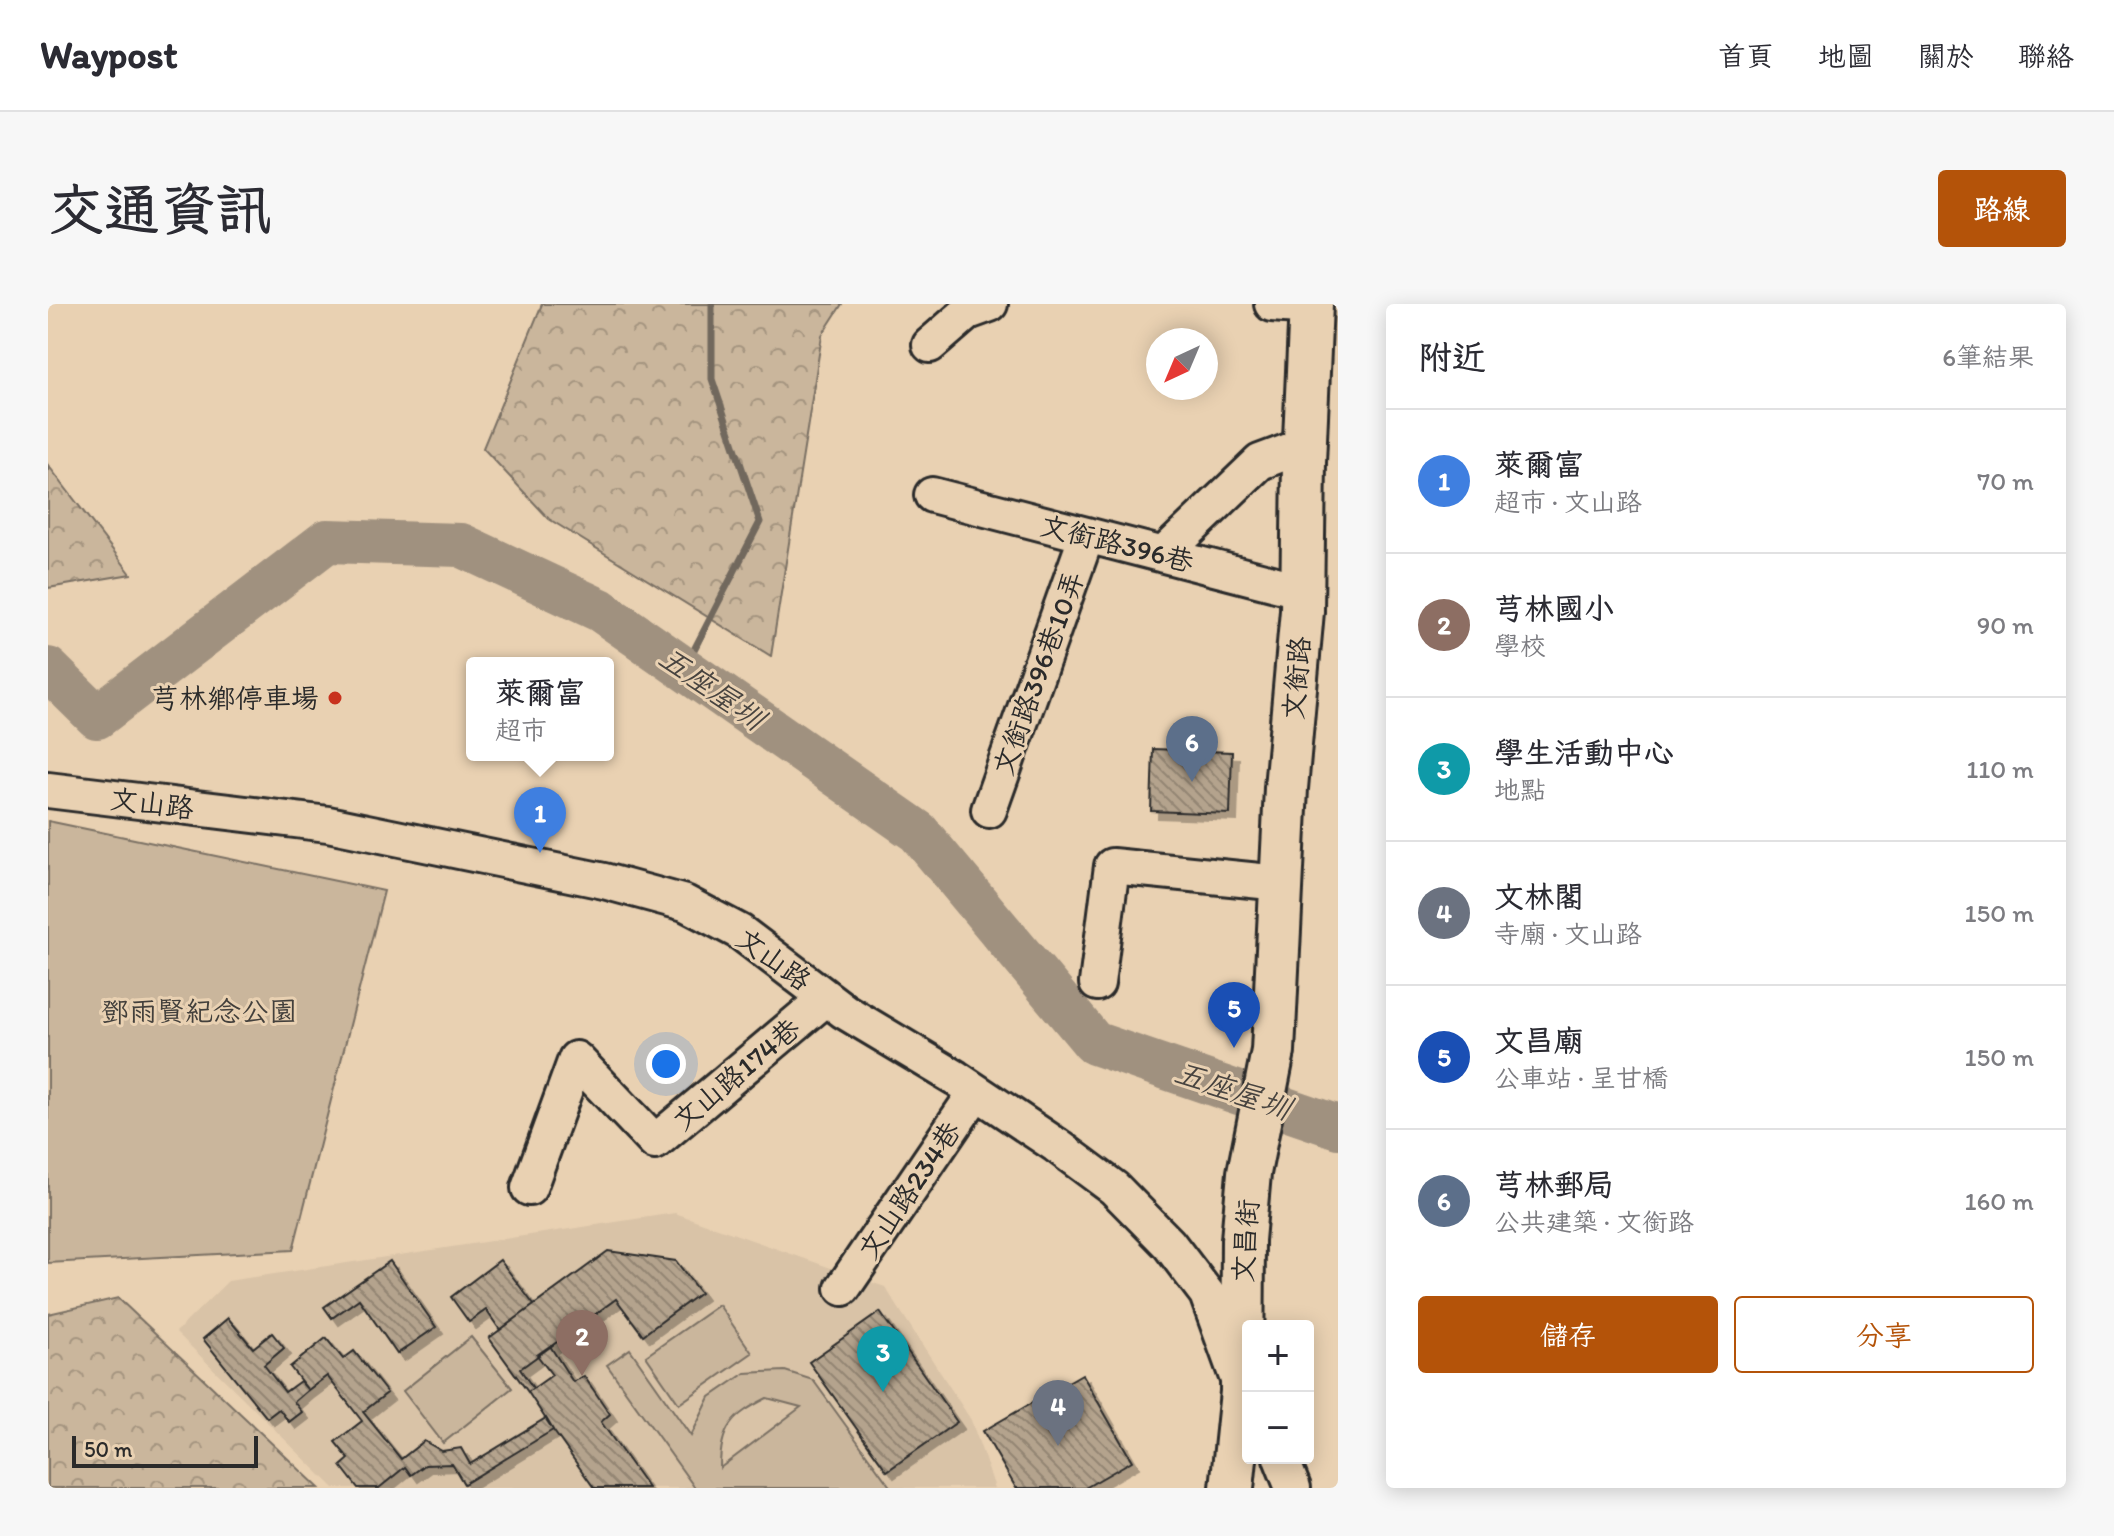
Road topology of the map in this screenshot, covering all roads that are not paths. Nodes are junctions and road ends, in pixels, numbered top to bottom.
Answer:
1 (990, 304) edge
2 (1298, 305) edge
3 (930, 345) dead end
4 (1305, 445) junction
5 (932, 495) dead end
6 (1087, 535) junction
7 (1163, 555) junction
8 (1303, 591) junction
9 (48, 790) edge
10 (989, 810) dead end
11 (1281, 883) junction
12 (1097, 983) dead end
13 (826, 998) junction
14 (1273, 1051) joint
15 (976, 1092) junction
16 (529, 1188) dead end
17 (843, 1288) dead end
18 (1204, 1354) dead end
19 (1243, 1392) edge
20 (1245, 1392) edge
21 (1242, 1394) edge
22 (1242, 1418) edge
23 (1283, 1464) edge
24 (1232, 1488) edge
25 (1293, 1488) edge

1 - 3 street
2 - 4 main road, 文銜路
4 - 7 street
4 - 8 main road, 文銜路
5 - 6 street, 文銜路396巷
6 - 7 street, 文銜路396巷
6 - 10 street, 文銜路396巷10弄
7 - 8 street, 文銜路396巷
8 - 11 main road, 文銜路
9 - 13 street, 文山路
11 - 12 street
11 - 14 main road, 文銜路
13 - 15 street, 文山路
13 - 16 street, 文山路174巷
14 - 20 main road, 文昌街
15 - 17 street, 文山路234巷
15 - 19 street, 文山路
18 - 21 street
22 - 24 main road, 文山路
23 - 25 street

